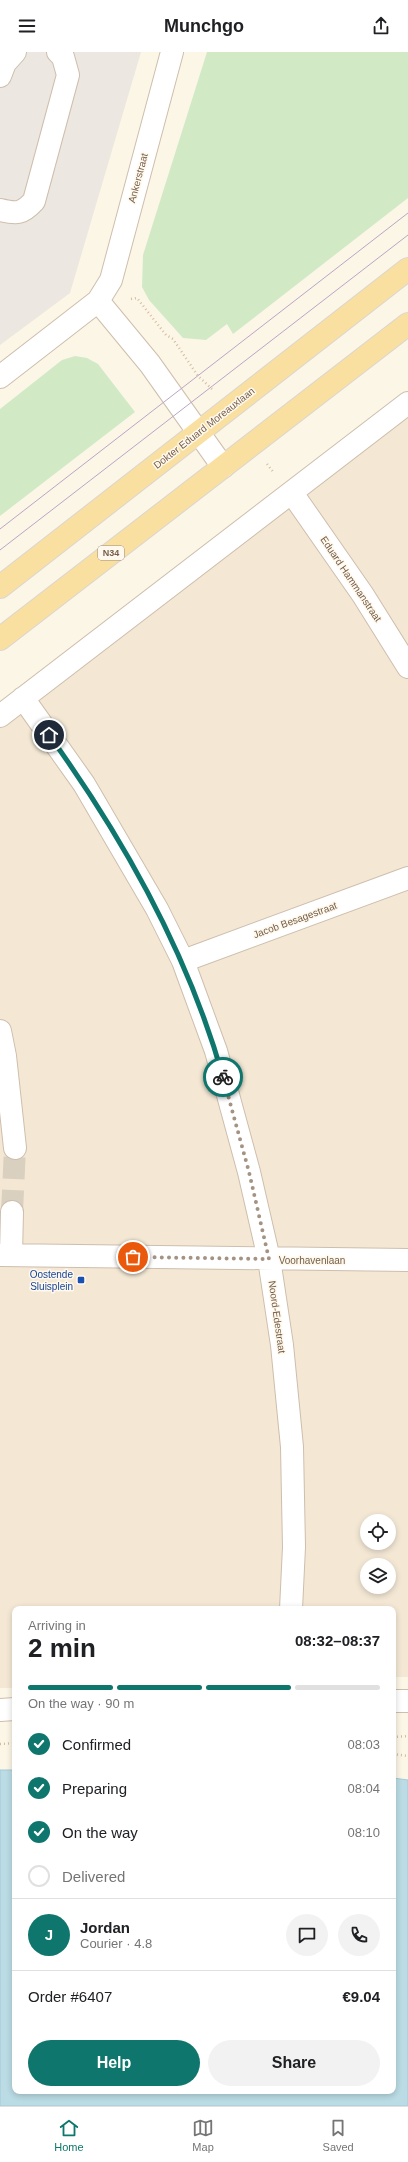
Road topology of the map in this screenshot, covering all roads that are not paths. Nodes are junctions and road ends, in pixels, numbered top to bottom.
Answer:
1 (14, 52) edge
2 (58, 52) edge
3 (172, 52) edge
4 (0, 76) edge
5 (0, 210) edge
6 (408, 269) edge
7 (98, 302) junction
8 (408, 324) edge
9 (0, 377) edge
10 (408, 403) edge
11 (197, 433) junction
12 (223, 467) junction
13 (292, 493) junction
14 (0, 587) edge
15 (0, 639) edge
16 (408, 667) edge
17 (23, 698) junction
18 (0, 716) edge
19 (408, 878) edge
20 (183, 961) junction
21 (0, 1031) edge
22 (15, 1148) tunnel mouth
23 (12, 1212) tunnel mouth
24 (6, 1255) edge
25 (269, 1259) junction
26 (408, 1260) edge
27 (291, 1606) edge
28 (396, 1701) edge
29 (408, 1701) edge
30 (12, 1709) edge
31 (0, 1710) edge

1 - 4 street
2 - 5 street
3 - 7 street, Ankerstraat
6 - 11 main road, Dokter Eduard Moreauxlaan
7 - 9 street, Ankerstraat
7 - 11 street
8 - 12 main road, N34
10 - 13 street
11 - 12 street
11 - 14 main road, Dokter Eduard Moreauxlaan
12 - 15 main road, N34
13 - 16 street, Eduard Hammanstraat
13 - 17 street
17 - 18 street
17 - 20 street, Noord-Edestraat
19 - 20 street, Jacob Besagestraat
20 - 25 street, Noord-Edestraat
21 - 22 street
23 - 24 street
24 - 25 street, Voorhavenlaan
25 - 26 street, Voorhavenlaan
25 - 27 street, Noord-Edestraat
28 - 29 street
30 - 31 street

